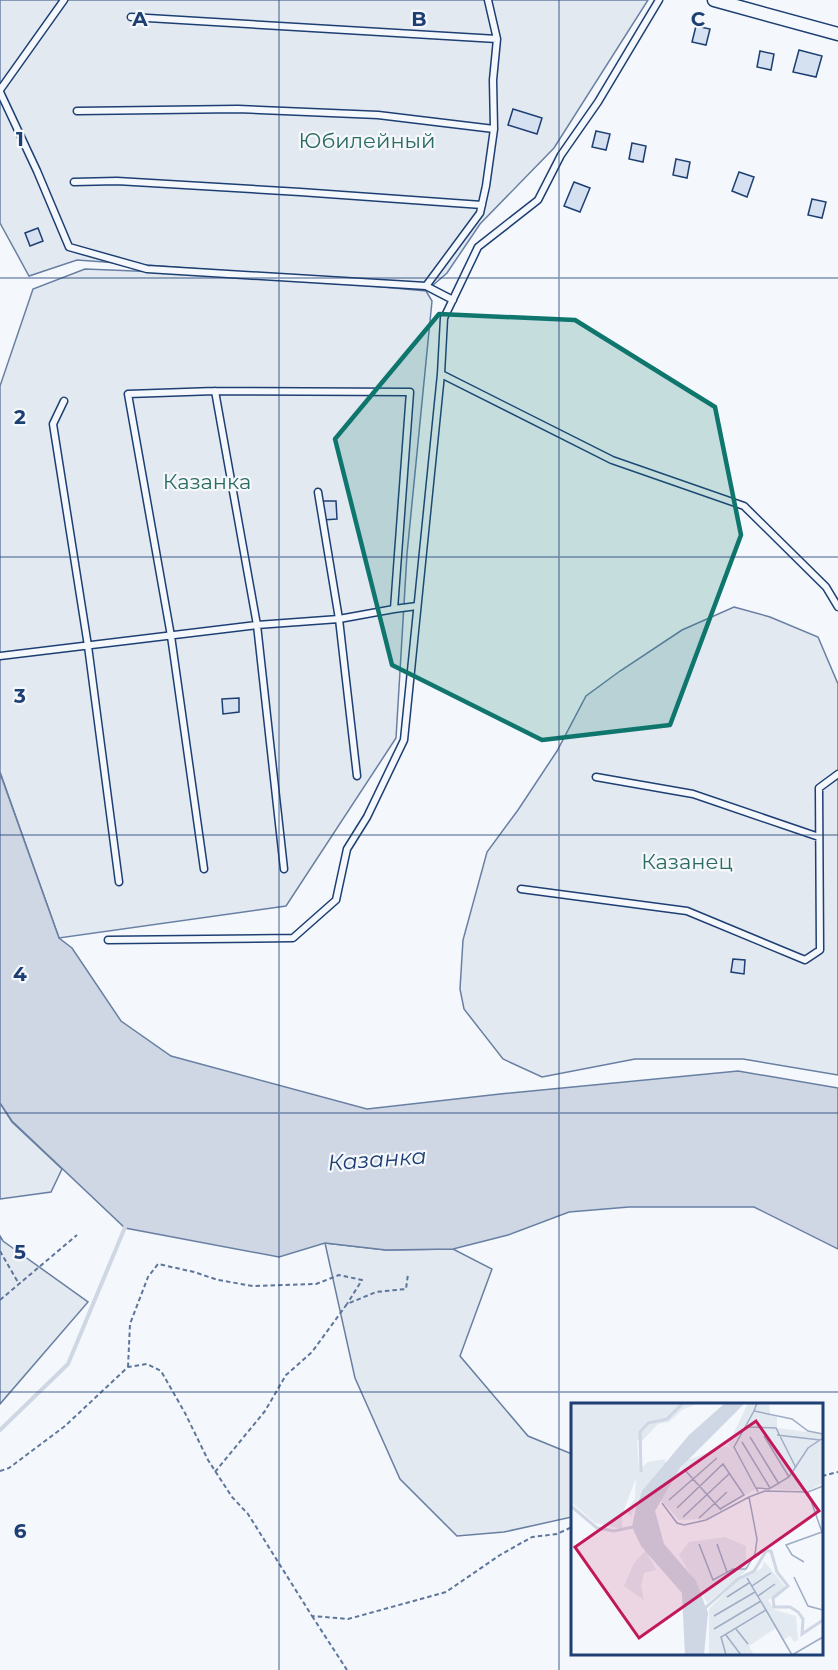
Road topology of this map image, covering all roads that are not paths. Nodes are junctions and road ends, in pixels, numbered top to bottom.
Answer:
1 (64, 0) edge
2 (488, 0) edge
3 (659, 0) edge
4 (714, 0) edge
5 (130, 16) dead end
6 (838, 34) edge
7 (497, 39) junction
8 (0, 91) edge
9 (77, 111) dead end
10 (494, 129) junction
11 (74, 182) dead end
12 (482, 205) junction
13 (426, 286) junction
14 (453, 300) junction
15 (441, 374) junction
16 (215, 391) junction
17 (64, 400) dead end
18 (318, 492) dead end
19 (417, 606) junction
20 (838, 607) edge
21 (394, 609) junction
22 (339, 619) junction
23 (256, 625) junction
24 (171, 636) junction
25 (88, 646) junction
26 (0, 656) edge
27 (838, 774) edge
28 (357, 776) dead end
29 (596, 777) dead end
30 (819, 837) junction
31 (284, 869) dead end
32 (204, 870) dead end
33 (118, 882) dead end
34 (521, 889) dead end
35 (108, 940) dead end

1 - 8 lane
2 - 7 lane
3 - 14 lane
4 - 6 street
5 - 7 lane
7 - 10 lane
8 - 13 lane
9 - 10 lane
10 - 12 lane
11 - 12 lane
12 - 13 lane
13 - 14 lane
14 - 15 lane
15 - 19 lane
15 - 20 lane
16 - 21 lane
16 - 23 lane
16 - 24 lane
17 - 25 lane
18 - 22 lane
19 - 21 lane
19 - 35 lane
21 - 22 lane
22 - 23 lane
22 - 28 lane
23 - 24 lane
23 - 31 lane
24 - 25 lane
24 - 32 lane
25 - 26 lane
25 - 33 lane
27 - 30 lane
29 - 30 lane
30 - 34 lane

